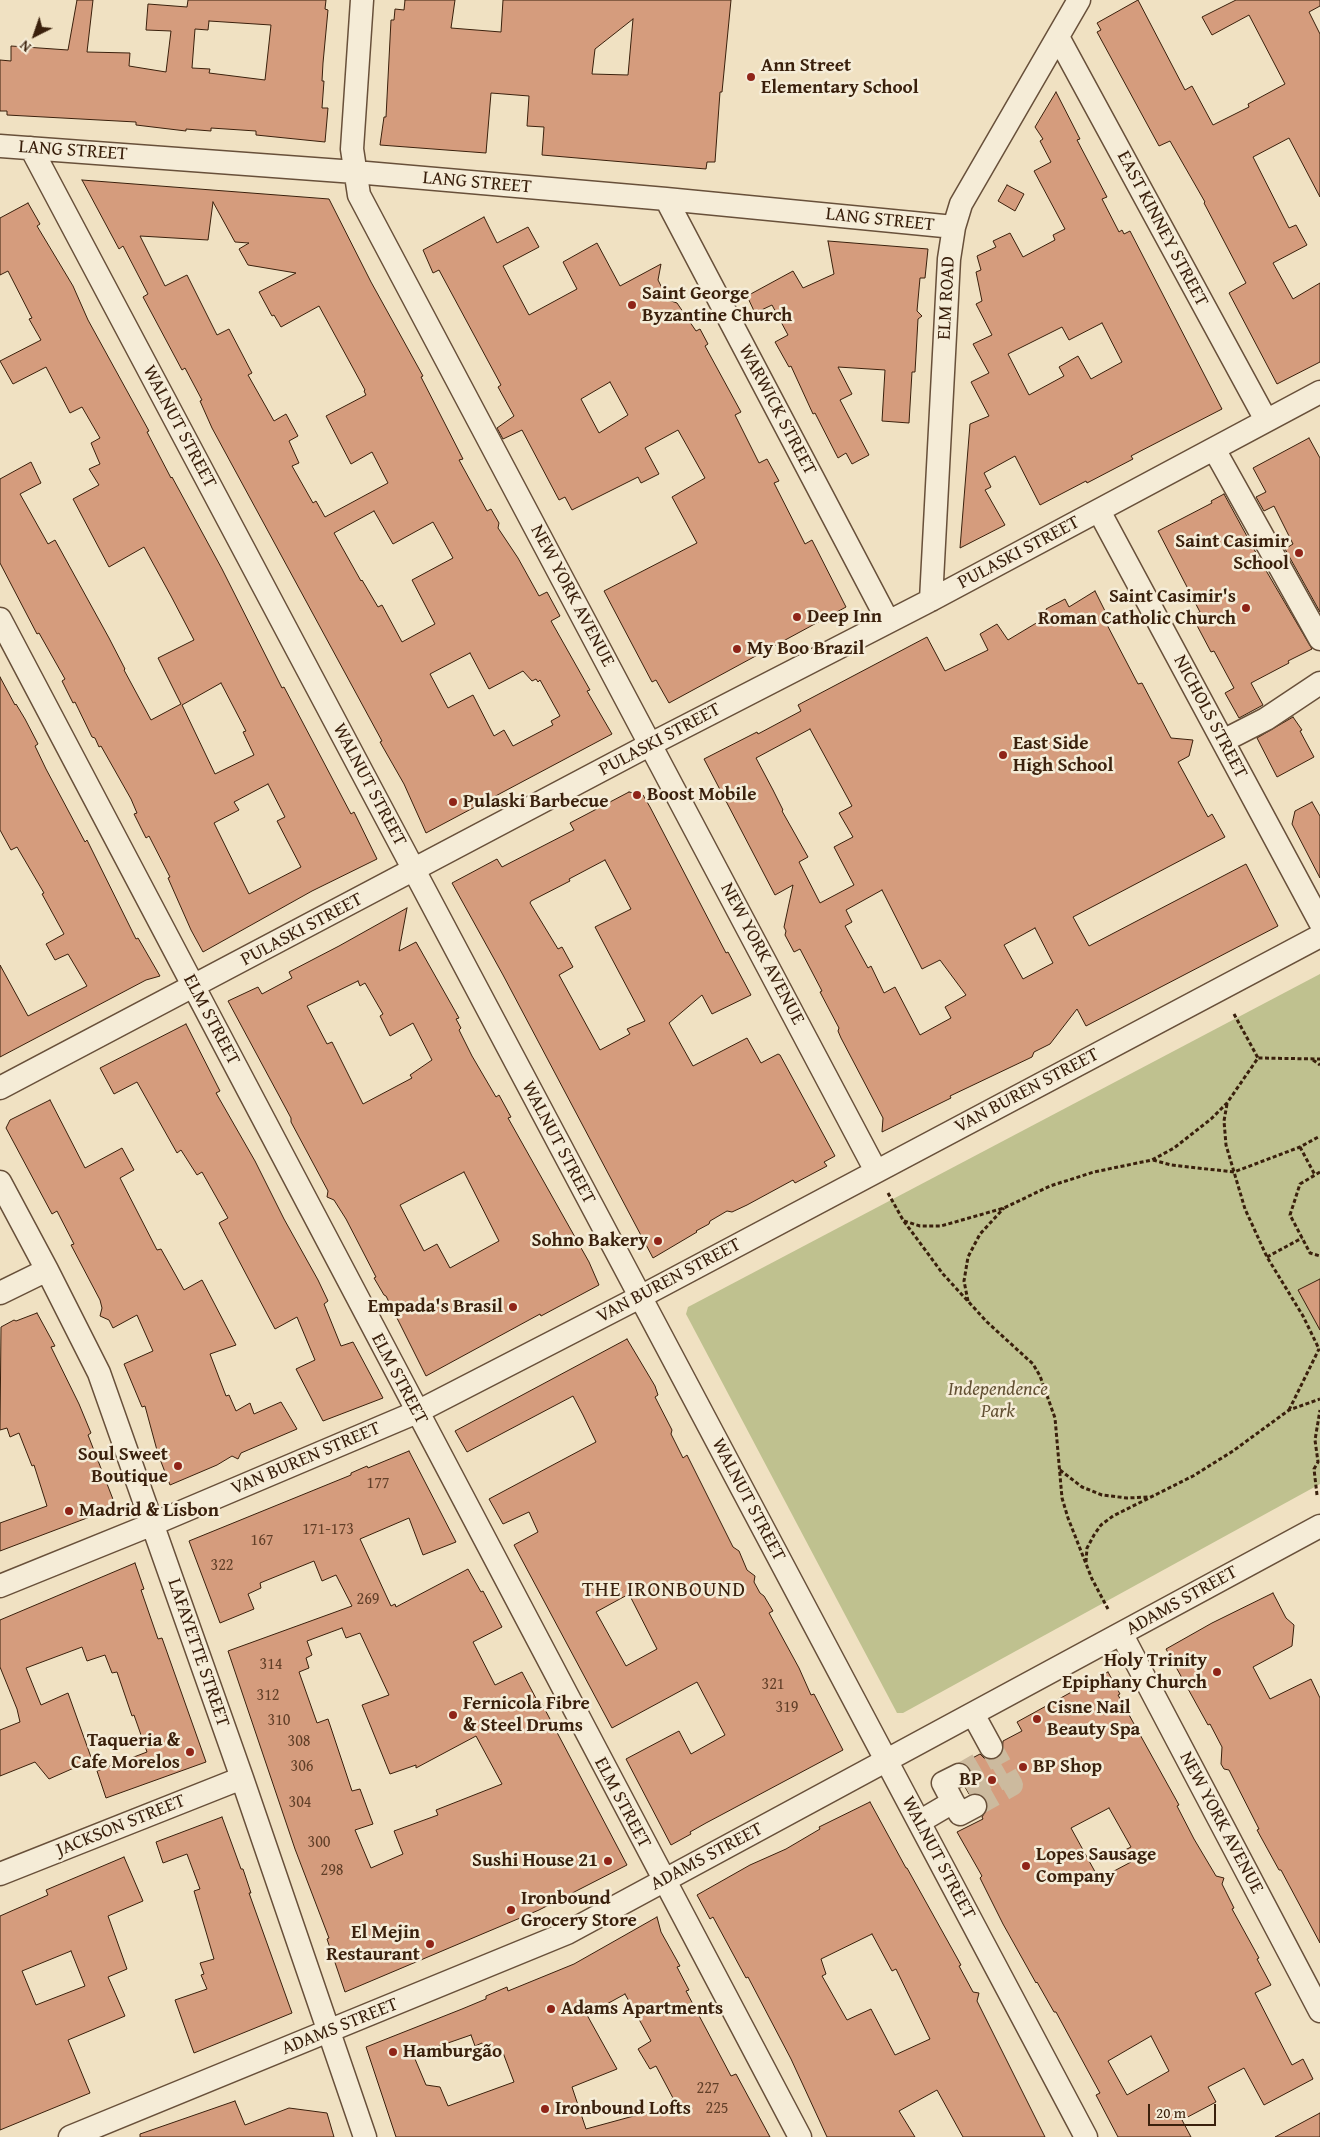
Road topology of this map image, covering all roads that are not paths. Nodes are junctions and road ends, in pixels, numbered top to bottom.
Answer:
1 (362, 0) edge
2 (1079, 0) edge
3 (1058, 37) junction
4 (0, 146) edge
5 (31, 148) junction
6 (355, 172) junction
7 (666, 199) junction
8 (954, 227) junction
9 (1320, 394) edge
10 (1266, 420) junction
11 (1214, 449) junction
12 (1099, 511) junction
13 (932, 600) junction
14 (0, 619) edge
15 (888, 621) junction
16 (1320, 639) edge
17 (1320, 683) edge
18 (1223, 741) junction
19 (651, 744) junction
20 (414, 870) junction
21 (1320, 922) edge
22 (1320, 936) edge
23 (194, 987) junction
24 (0, 1088) edge
25 (876, 1170) junction
26 (0, 1182) edge
27 (48, 1270) junction
28 (0, 1293) edge
29 (640, 1297) junction
30 (417, 1412) junction
31 (153, 1524) junction
32 (1320, 1526) edge
33 (0, 1586) edge
34 (1122, 1635) junction
35 (973, 1714) junction
36 (991, 1748) tunnel mouth
37 (886, 1760) junction
38 (242, 1778) junction
39 (961, 1794) tunnel mouth
40 (919, 1822) junction
41 (0, 1874) edge
42 (663, 1881) junction
43 (1320, 2012) edge
44 (329, 2032) junction
45 (70, 2137) edge
46 (365, 2137) edge
47 (800, 2137) edge
48 (1086, 2137) edge

1 - 6 street, NEW YORK AVENUE
2 - 3 street, ELM ROAD
3 - 8 street, ELM ROAD
3 - 10 street, EAST KINNEY STREET
4 - 5 street, LANG STREET
5 - 6 street, LANG STREET
5 - 20 street, WALNUT STREET
6 - 7 street, LANG STREET
6 - 19 street, NEW YORK AVENUE
7 - 8 street, LANG STREET
7 - 15 street, WARWICK STREET
8 - 13 street, ELM ROAD
9 - 10 street, PULASKI STREET
10 - 11 street, PULASKI STREET
11 - 12 street, PULASKI STREET
11 - 16 street
12 - 13 street, PULASKI STREET
12 - 18 street, NICHOLS STREET
13 - 15 street, PULASKI STREET
14 - 23 street, ELM STREET
15 - 19 street, PULASKI STREET
17 - 18 street
18 - 21 street, NICHOLS STREET
19 - 20 street, PULASKI STREET
19 - 25 street, NEW YORK AVENUE
20 - 23 street, PULASKI STREET
20 - 29 street, WALNUT STREET
22 - 25 street, VAN BUREN STREET
23 - 24 street, PULASKI STREET
23 - 30 street, ELM STREET
25 - 29 street, VAN BUREN STREET
26 - 27 street, LAFAYETTE STREET
27 - 28 street
27 - 31 street, LAFAYETTE STREET
29 - 30 street, VAN BUREN STREET
29 - 37 street, WALNUT STREET
30 - 31 street, VAN BUREN STREET
30 - 42 street, ELM STREET
31 - 33 street, VAN BUREN STREET
31 - 38 street, LAFAYETTE STREET
32 - 34 street, ADAMS STREET
34 - 35 street, ADAMS STREET
34 - 43 street, NEW YORK AVENUE
35 - 36 street
35 - 37 street, ADAMS STREET
37 - 40 street, WALNUT STREET
37 - 42 street, ADAMS STREET
38 - 41 street, JACKSON STREET
38 - 44 street, LAFAYETTE STREET
39 - 40 street
40 - 48 street, WALNUT STREET
42 - 44 street, ADAMS STREET
42 - 47 street, ELM STREET
44 - 45 street, ADAMS STREET
44 - 46 street, LAFAYETTE STREET

